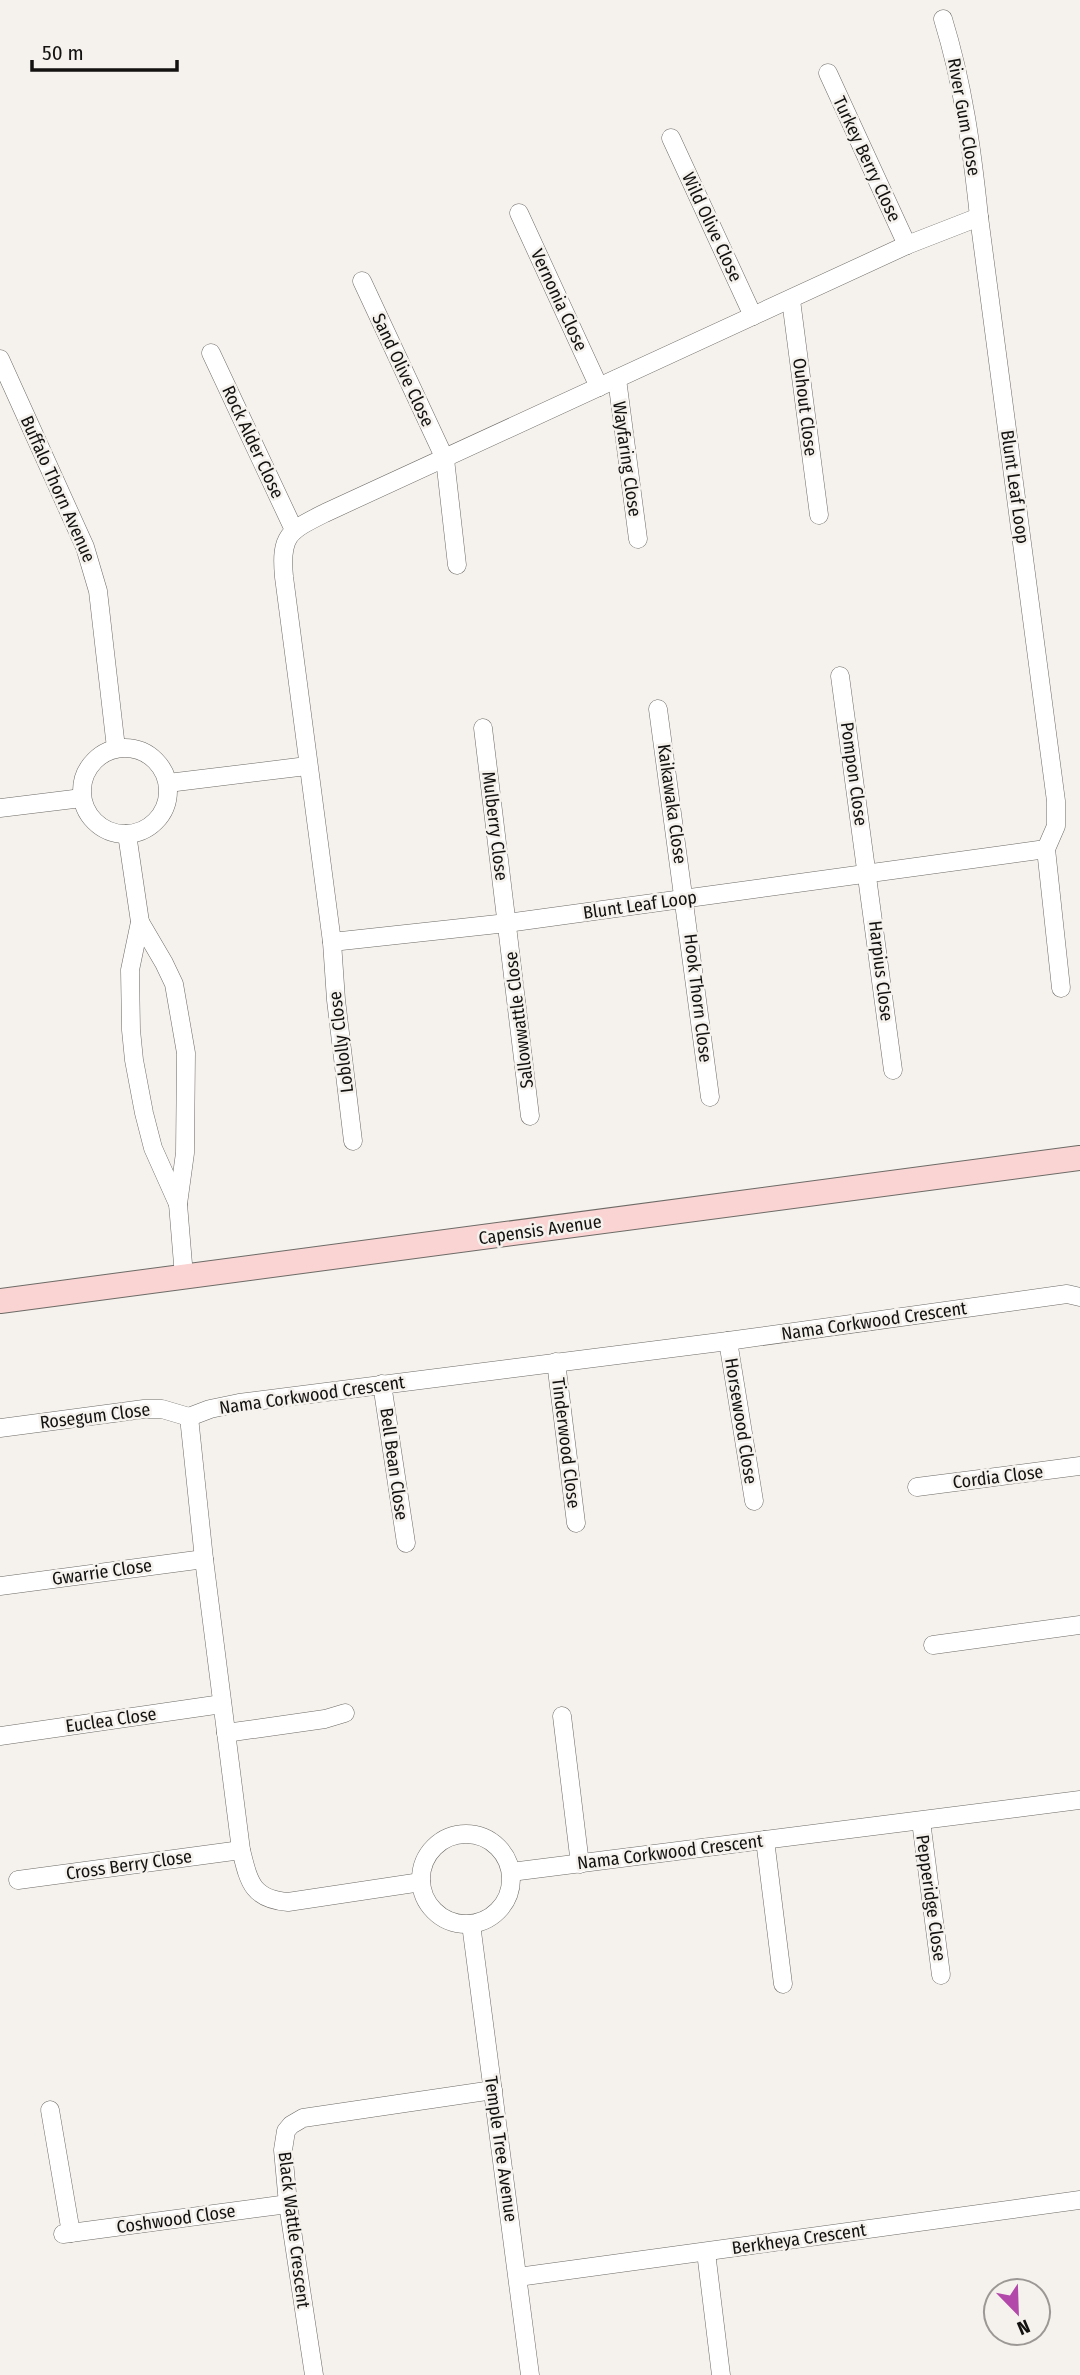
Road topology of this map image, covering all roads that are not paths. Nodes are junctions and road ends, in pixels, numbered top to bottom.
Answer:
1 (943, 19) dead end
2 (828, 73) dead end
3 (671, 138) dead end
4 (519, 213) dead end
5 (979, 217) junction
6 (907, 244) junction
7 (362, 281) dead end
8 (790, 300) junction
9 (753, 316) junction
10 (211, 354) dead end
11 (0, 359) edge
12 (617, 379) junction
13 (599, 387) junction
14 (444, 459) junction
15 (818, 515) dead end
16 (294, 530) junction
17 (638, 539) dead end
18 (457, 565) dead end
19 (840, 676) dead end
20 (658, 709) dead end
21 (483, 728) dead end
22 (116, 748) junction
23 (307, 766) junction
24 (168, 783) junction
25 (82, 798) junction
26 (0, 808) edge
27 (127, 834) junction
28 (1046, 849) junction
29 (868, 873) junction
30 (685, 899) junction
31 (140, 922) junction
32 (507, 923) junction
33 (332, 942) junction
34 (1061, 988) dead end
35 (893, 1070) dead end
36 (710, 1097) dead end
37 (530, 1116) dead end
38 (353, 1141) dead end
39 (1080, 1158) edge
40 (177, 1204) junction
41 (184, 1276) junction
42 (1080, 1297) edge
43 (0, 1301) edge
44 (728, 1340) junction
45 (556, 1362) junction
46 (382, 1384) junction
47 (189, 1417) junction
48 (0, 1428) edge
49 (1080, 1466) edge
50 (917, 1488) dead end
51 (754, 1502) dead end
52 (576, 1523) dead end
53 (405, 1543) dead end
54 (204, 1559) junction
55 (0, 1586) edge
56 (1080, 1625) edge
57 (933, 1644) dead end
58 (222, 1704) junction
59 (345, 1713) dead end
60 (562, 1716) dead end
61 (226, 1732) junction
62 (0, 1736) edge
63 (1079, 1806) edge
64 (920, 1821) junction
65 (765, 1840) junction
66 (241, 1850) junction
67 (580, 1864) junction
68 (511, 1872) junction
69 (18, 1880) dead end
70 (421, 1882) junction
71 (471, 1924) junction
72 (941, 1975) dead end
73 (783, 1984) dead end
74 (493, 2090) junction
75 (50, 2110) dead end
76 (1080, 2200) edge
77 (288, 2204) junction
78 (706, 2252) junction
79 (518, 2277) junction
80 (314, 2375) edge
81 (530, 2375) edge
82 (721, 2375) edge

1 - 5 street, River Gum Close
2 - 6 street, Turkey Berry Close
3 - 9 street, Wild Olive Close
4 - 13 street, Vernonia Close
5 - 6 street
5 - 28 street, Blunt Leaf Loop
6 - 8 street
7 - 14 street, Sand Olive Close
8 - 9 street
8 - 15 street, Ouhout Close
9 - 12 street
10 - 16 street, Rock Alder Close
11 - 22 street, Buffalo Thorn Avenue
12 - 13 street
12 - 17 street, Wayfaring Close
13 - 14 street
14 - 16 street
14 - 18 street, Sand Olive Close
16 - 23 street
19 - 29 street, Pompon Close
20 - 30 street, Kaikawaka Close
21 - 32 street, Mulberry Close
22 - 24 street
22 - 25 street
23 - 24 street
23 - 33 street
24 - 27 street
25 - 26 street
25 - 27 street
27 - 31 street
28 - 29 street, Blunt Leaf Loop
28 - 34 street
29 - 30 street, Blunt Leaf Loop
29 - 35 street, Harpius Close
30 - 32 street, Blunt Leaf Loop
30 - 36 street, Hook Thorn Close
31 - 40 street
31 - 40 street
32 - 33 street, Blunt Leaf Loop
32 - 37 street, Sallowwattle Close
33 - 38 street, Loblolly Close
39 - 41 street, Capensis Avenue
40 - 41 street
41 - 43 street, Capensis Avenue
42 - 44 street, Nama Corkwood Crescent
44 - 45 street, Nama Corkwood Crescent
44 - 51 street, Horsewood Close
45 - 46 street, Nama Corkwood Crescent
45 - 52 street, Tinderwood Close
46 - 47 street, Nama Corkwood Crescent
46 - 53 street, Bell Bean Close
47 - 48 street, Rosegum Close
47 - 54 street
49 - 50 street, Cordia Close
54 - 55 street, Gwarrie Close
54 - 58 street
56 - 57 street
58 - 61 street
58 - 62 street, Euclea Close
59 - 61 street
60 - 67 street
61 - 66 street
63 - 64 street, Nama Corkwood Crescent
64 - 65 street, Nama Corkwood Crescent
64 - 72 street, Pepperidge Close
65 - 67 street, Nama Corkwood Crescent
65 - 73 street
66 - 69 street, Cross Berry Close
66 - 70 street
67 - 68 street, Nama Corkwood Crescent
68 - 70 street
68 - 71 street
70 - 71 street
71 - 74 street, Temple Tree Avenue
74 - 77 street, Black Wattle Crescent
74 - 79 street, Temple Tree Avenue
75 - 77 street, Coshwood Close
76 - 78 street, Berkheya Crescent
77 - 80 street, Black Wattle Crescent
78 - 79 street, Berkheya Crescent
78 - 82 street
79 - 81 street, Temple Tree Avenue

